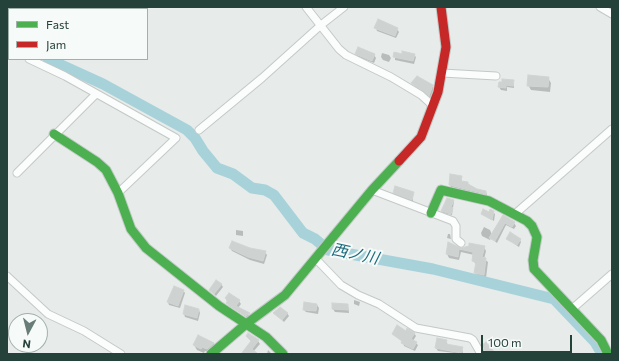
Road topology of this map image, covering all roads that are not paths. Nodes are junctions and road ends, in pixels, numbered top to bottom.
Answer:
1 (306, 7) edge
2 (344, 7) edge
3 (441, 7) edge
4 (600, 7) edge
5 (612, 14) edge
6 (321, 25) junction
7 (31, 60) edge
8 (442, 73) junction
9 (496, 76) dead end
10 (96, 94) junction
11 (432, 105) junction
12 (612, 129) edge
13 (199, 130) dead end
14 (54, 134) junction
15 (17, 172) dead end
16 (372, 190) junction
17 (118, 193) junction
18 (431, 213) junction
19 (515, 214) junction
20 (462, 243) dead end
21 (316, 258) junction
22 (612, 274) edge
23 (7, 276) edge
24 (572, 309) junction
25 (246, 324) junction
26 (121, 354) edge
27 (211, 354) edge
28 (283, 354) edge
29 (481, 354) edge
30 (608, 354) edge

1 - 6 street
2 - 6 street
3 - 8 street
4 - 5 street
6 - 11 street
6 - 13 street
7 - 10 street
8 - 9 street
8 - 11 street
10 - 14 street
10 - 17 street
11 - 16 street
12 - 19 street
14 - 15 street
14 - 17 street
16 - 18 street
16 - 21 street
17 - 25 street
18 - 19 street
18 - 20 street
19 - 24 street
21 - 25 street
21 - 29 street
22 - 24 street
23 - 26 street
24 - 30 street
25 - 27 street
25 - 28 street

